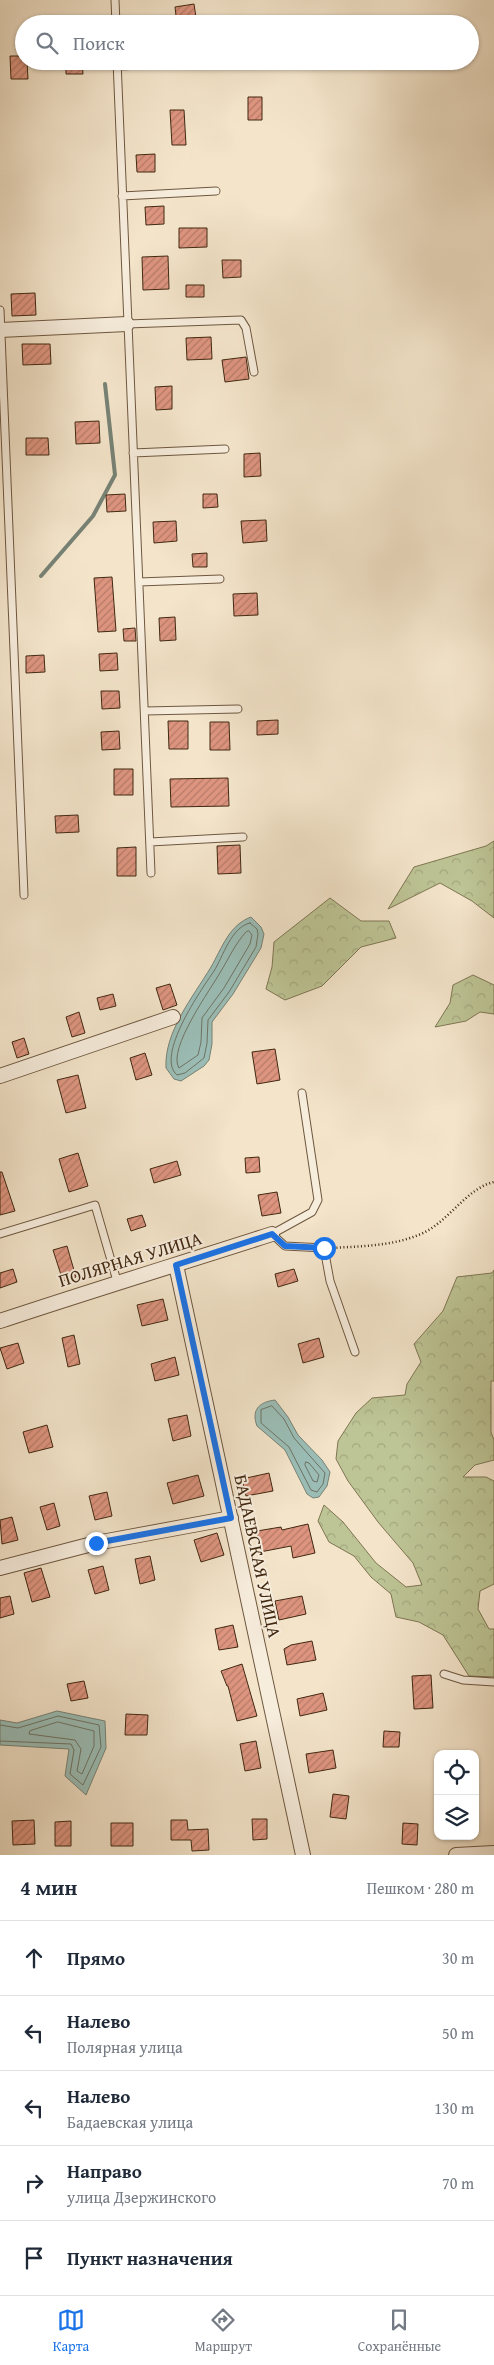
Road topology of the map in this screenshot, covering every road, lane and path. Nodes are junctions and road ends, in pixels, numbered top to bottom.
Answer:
1 (115, 0) edge
2 (116, 15) edge
3 (118, 70) edge
4 (216, 191) dead end
5 (122, 196) junction
6 (0, 310) edge
7 (127, 324) junction
8 (0, 330) edge
9 (254, 372) dead end
10 (225, 449) dead end
11 (133, 453) junction
12 (220, 579) dead end
13 (139, 582) junction
14 (238, 709) dead end
15 (145, 711) junction
16 (243, 837) dead end
17 (150, 842) junction
18 (151, 873) dead end
19 (24, 895) dead end
20 (174, 1016) dead end
21 (0, 1076) edge
22 (302, 1093) dead end
23 (494, 1182) edge
24 (0, 1234) edge
25 (272, 1234) junction
26 (324, 1248) junction
27 (176, 1265) junction
28 (117, 1282) junction
29 (0, 1321) edge
30 (355, 1352) dead end
31 (231, 1518) junction
32 (0, 1568) edge
33 (444, 1674) dead end
34 (494, 1682) edge
35 (494, 1854) edge
36 (303, 1855) edge
37 (456, 1855) edge

1 - 2 lane
3 - 5 lane
4 - 5 lane
5 - 7 lane
6 - 8 lane
7 - 8 street
7 - 9 lane
7 - 11 lane
8 - 19 lane
10 - 11 lane
11 - 13 lane
12 - 13 lane
13 - 15 lane
14 - 15 lane
15 - 17 lane
16 - 17 lane
17 - 18 lane
20 - 21 street
22 - 25 lane
23 - 26 path
24 - 28 lane
25 - 26 lane
25 - 27 street, ПОЛЯРНАЯ УЛИЦА
26 - 30 lane
27 - 28 street, ПОЛЯРНАЯ УЛИЦА
27 - 31 street, БАДАЕВСКАЯ УЛИЦА
28 - 29 street, ПОЛЯРНАЯ УЛИЦА
31 - 32 street
31 - 36 street, БАДАЕВСКАЯ УЛИЦА
33 - 34 lane
35 - 37 street

